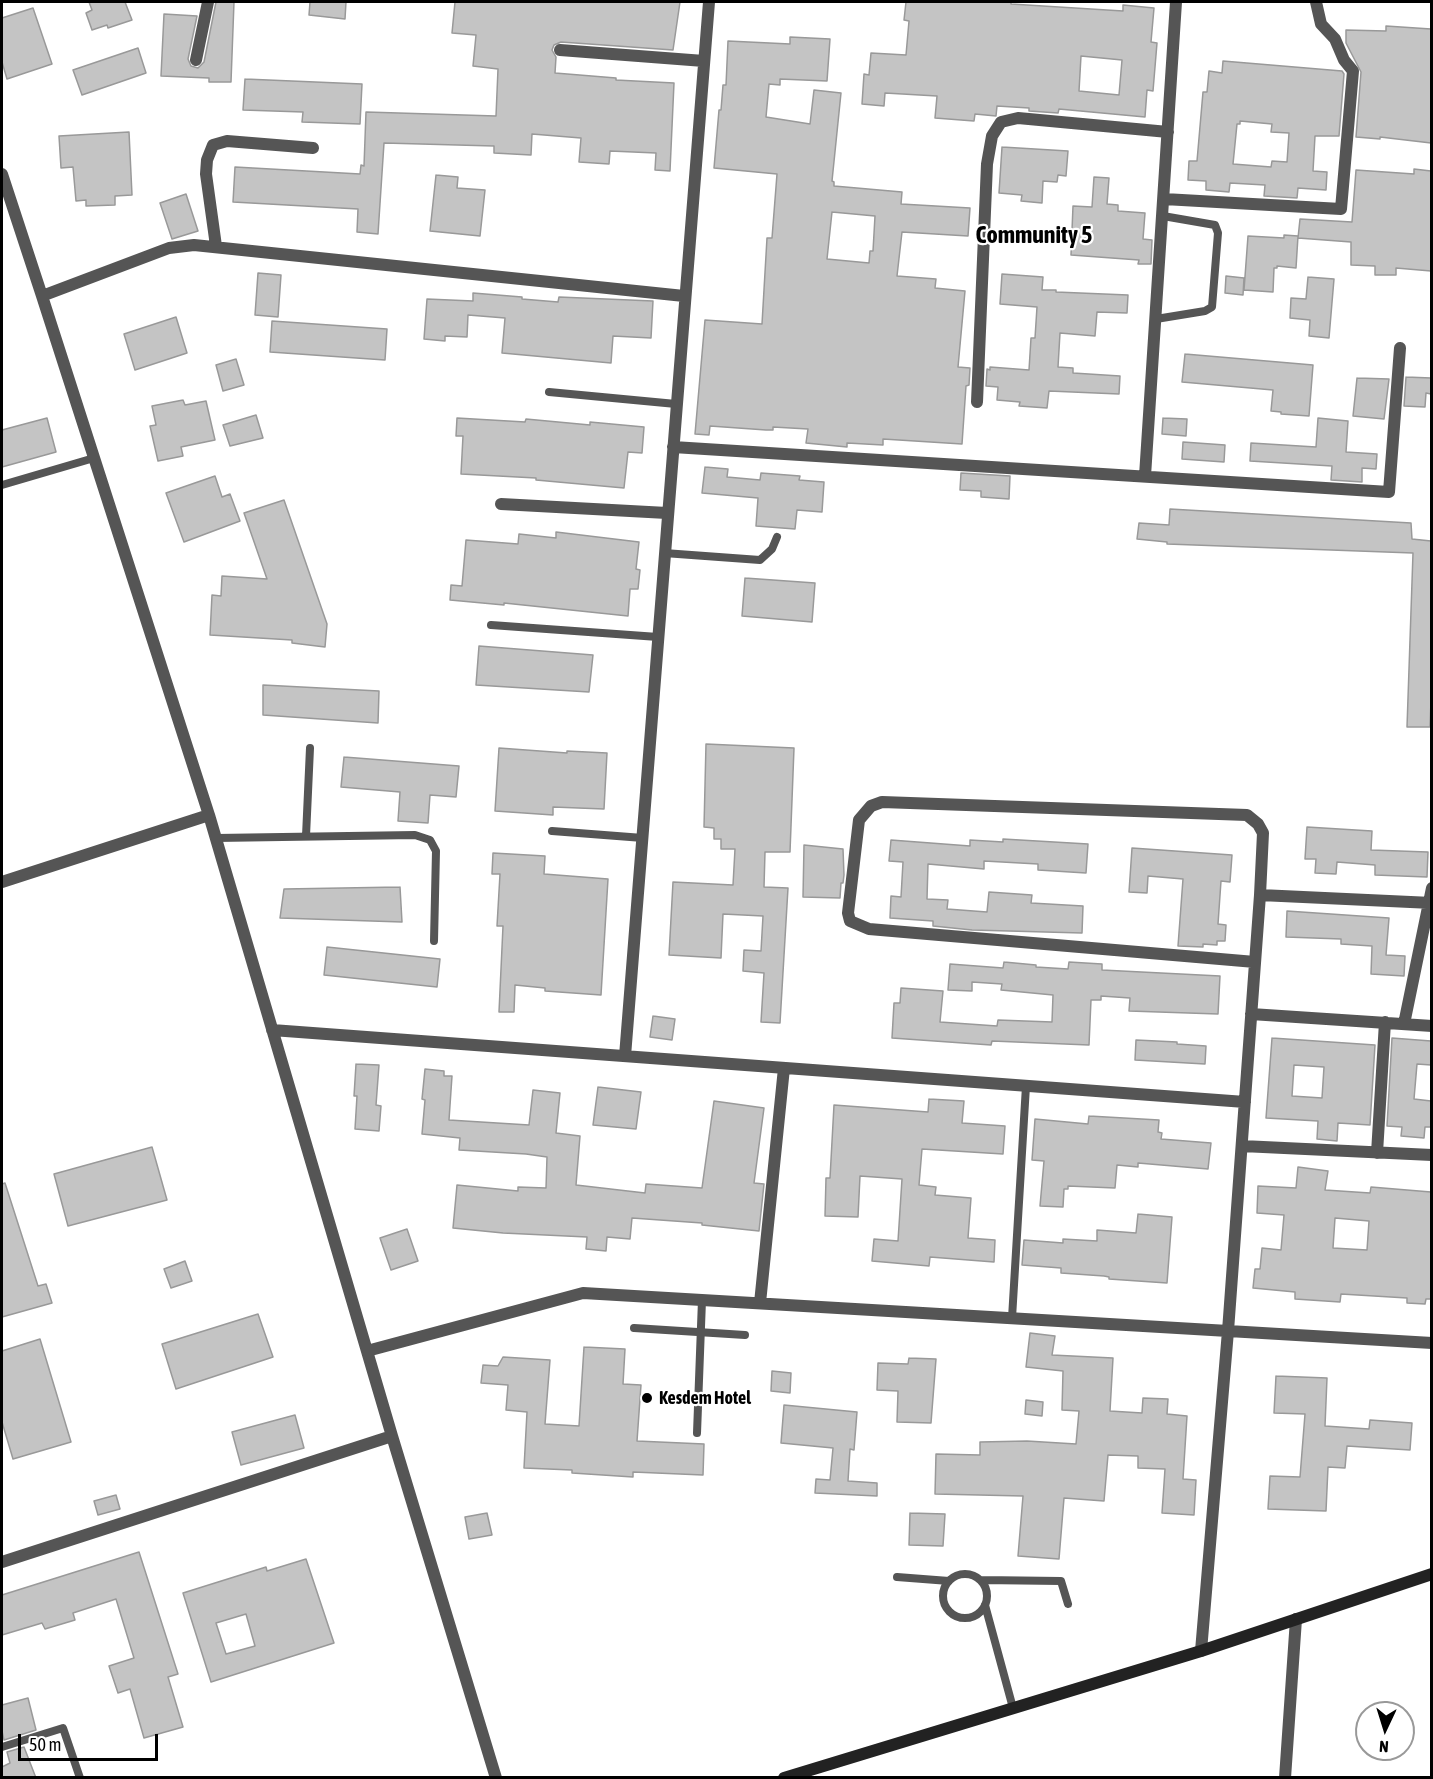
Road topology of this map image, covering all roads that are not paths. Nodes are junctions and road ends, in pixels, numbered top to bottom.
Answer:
1 (208, 2) edge
2 (708, 2) edge
3 (1176, 2) edge
4 (1316, 2) edge
5 (560, 50) dead end
6 (196, 60) dead end
7 (704, 61) junction
8 (1168, 132) junction
9 (313, 148) dead end
10 (2, 174) edge
11 (1164, 200) junction
12 (1163, 216) junction
13 (216, 246) junction
14 (42, 296) junction
15 (684, 296) junction
16 (1156, 319) junction
17 (1400, 348) dead end
18 (549, 392) dead end
19 (977, 402) dead end
20 (676, 404) junction
21 (673, 447) junction
22 (94, 458) junction
23 (1145, 476) junction
24 (2, 485) edge
25 (501, 504) dead end
26 (668, 513) junction
27 (777, 537) dead end
28 (664, 553) junction
29 (490, 625) dead end
30 (658, 637) junction
31 (310, 748) dead end
32 (209, 815) junction
33 (552, 831) dead end
34 (306, 836) junction
35 (216, 838) junction
36 (643, 838) junction
37 (2, 882) edge
38 (1431, 888) edge
39 (1260, 896) junction
40 (1430, 903) edge
41 (434, 941) dead end
42 (1255, 962) junction
43 (1251, 1014) junction
44 (1385, 1023) junction
45 (1404, 1024) junction
46 (1431, 1026) edge
47 (272, 1030) junction
48 (625, 1056) junction
49 (784, 1068) junction
50 (1026, 1086) junction
51 (1245, 1102) junction
52 (1242, 1146) junction
53 (1377, 1153) junction
54 (1431, 1155) edge
55 (702, 1300) junction
56 (760, 1303) junction
57 (1012, 1318) junction
58 (634, 1328) dead end
59 (1228, 1331) junction
60 (701, 1332) junction
61 (745, 1335) dead end
62 (1431, 1343) edge
63 (367, 1351) junction
64 (697, 1433) dead end
65 (392, 1436) junction
66 (2, 1562) edge
67 (1431, 1574) edge
68 (897, 1577) dead end
69 (981, 1580) junction
70 (950, 1581) junction
71 (1068, 1604) dead end
72 (985, 1605) junction
73 (1296, 1619) junction
74 (1201, 1651) junction
75 (1013, 1708) junction
76 (2, 1747) edge
77 (80, 1778) edge
78 (496, 1778) edge
79 (784, 1778) edge
80 (1285, 1778) edge

1 - 6 street
2 - 7 street
3 - 8 street
4 - 11 street
5 - 7 street
7 - 15 street
8 - 11 street
8 - 19 street
9 - 13 street
10 - 14 street
11 - 12 street
12 - 16 street
12 - 16 lane
13 - 14 street
13 - 15 street
14 - 22 street
15 - 20 street
16 - 23 street
17 - 23 street
18 - 20 lane
20 - 21 street
21 - 23 street
21 - 26 street
22 - 24 lane
22 - 32 street
25 - 26 street
26 - 28 street
27 - 28 lane
28 - 30 street
29 - 30 lane
30 - 36 street
31 - 34 lane
32 - 35 street
32 - 37 street
33 - 36 lane
34 - 35 lane
34 - 41 lane
35 - 47 street
36 - 48 street
38 - 40 street
39 - 40 street
39 - 42 street
39 - 42 street
40 - 45 street
42 - 43 street
43 - 44 street
43 - 51 street
44 - 45 street
44 - 53 street
45 - 46 street
47 - 48 street
47 - 63 street
48 - 49 street
49 - 50 street
49 - 56 street
50 - 51 street
50 - 57 lane
51 - 52 street
52 - 53 street
52 - 59 street
53 - 54 street
55 - 56 street
55 - 60 lane
55 - 63 street
56 - 57 street
57 - 59 street
58 - 60 lane
59 - 62 street
59 - 74 street
60 - 61 lane
60 - 64 lane
63 - 65 street
65 - 66 street
65 - 78 street
67 - 73 street
68 - 70 lane
69 - 70 lane
69 - 71 lane
69 - 72 lane
70 - 72 lane
72 - 75 lane
73 - 74 street
73 - 80 street
74 - 75 street
75 - 79 street
76 - 77 lane

